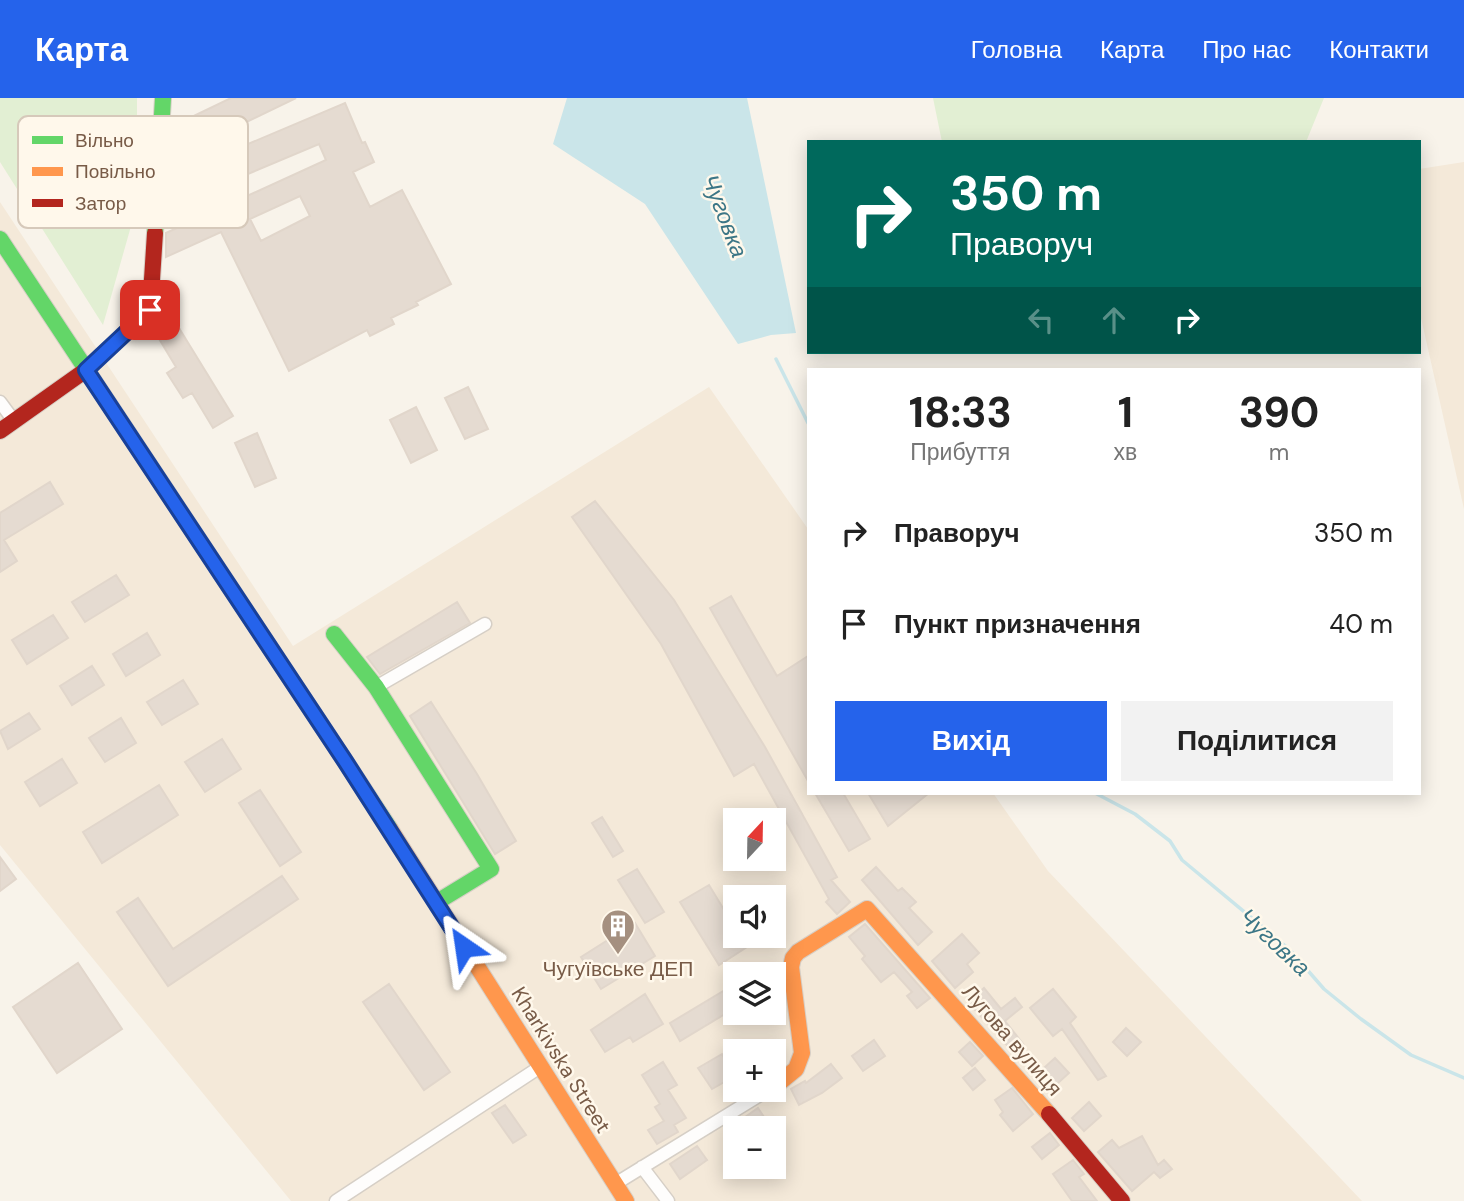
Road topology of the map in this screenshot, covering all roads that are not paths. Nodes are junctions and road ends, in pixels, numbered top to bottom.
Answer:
1 (163, 98) edge
2 (162, 116) edge
3 (155, 228) edge
4 (0, 239) edge
5 (86, 370) junction
6 (0, 401) edge
7 (14, 421) junction
8 (0, 431) edge
9 (485, 624) dead end
10 (334, 634) dead end
11 (376, 687) junction
12 (437, 902) junction
13 (540, 1067) junction
14 (786, 1077) edge
15 (748, 1102) edge
16 (642, 1167) junction
17 (615, 1184) junction
18 (336, 1201) edge
19 (626, 1201) edge
20 (668, 1201) edge
21 (1122, 1201) edge

1 - 2 main road
3 - 5 main road
4 - 5 main road, Kharkivska Street
5 - 7 main road
5 - 12 main road, Kharkivska Street
6 - 7 street
7 - 8 main road
9 - 11 street
10 - 11 main road
11 - 12 main road
12 - 13 main road, Kharkivska Street
13 - 17 main road, Kharkivska Street
13 - 18 street
14 - 21 main road, Лугова вулиця
15 - 16 street
16 - 17 street
16 - 20 street
17 - 19 main road, Kharkivska Street

